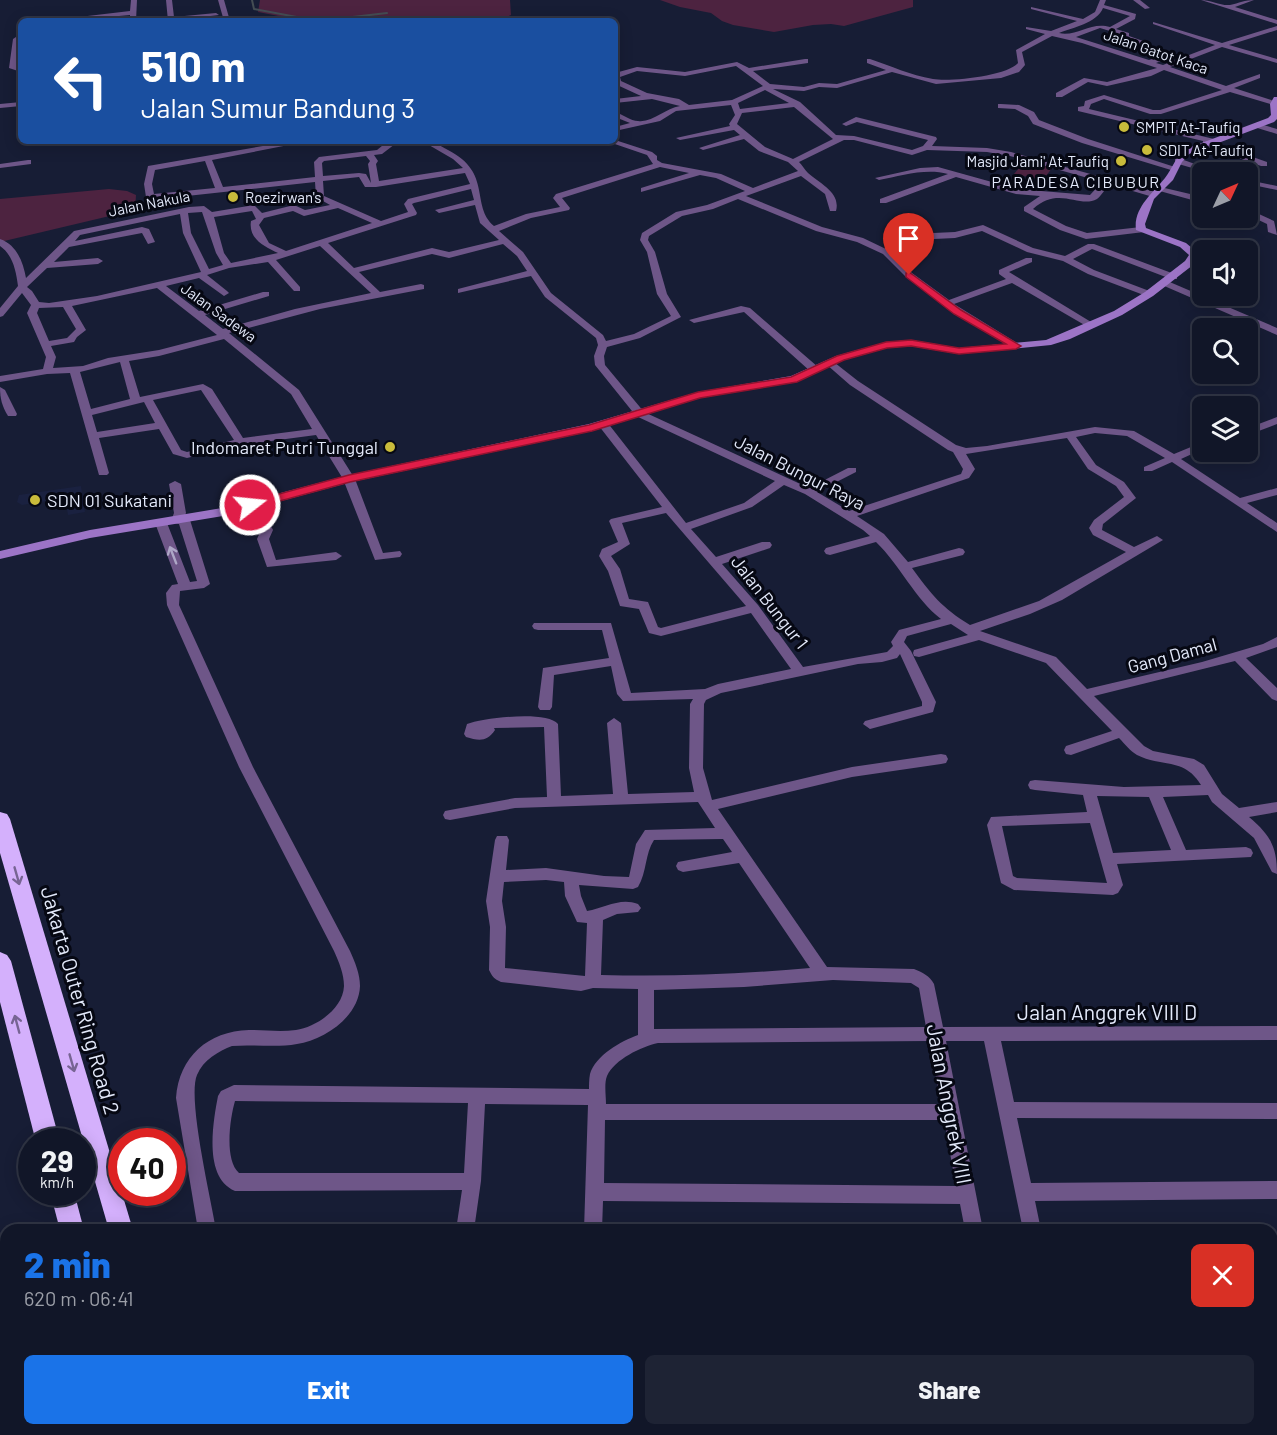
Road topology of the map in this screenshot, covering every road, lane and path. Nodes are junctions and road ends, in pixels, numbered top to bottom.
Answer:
1 (134, 0) edge
2 (169, 0) edge
3 (221, 0) edge
4 (1136, 0) edge
5 (1204, 0) edge
6 (1251, 0) edge
7 (1102, 3) edge
8 (1033, 8) dead end
9 (1148, 8) dead end
10 (1229, 8) junction
11 (216, 15) dead end
12 (134, 17) edge
13 (100, 18) edge
14 (171, 18) edge
15 (226, 18) edge
16 (1084, 21) junction
17 (1277, 22) edge
18 (1155, 23) dead end
19 (1028, 28) dead end
20 (1277, 28) edge
21 (1110, 29) junction
22 (1052, 34) junction
23 (1070, 38) junction
24 (16, 39) dead end
25 (1222, 45) junction
26 (805, 61) dead end
27 (870, 61) dead end
28 (1277, 61) edge
29 (1149, 63) junction
30 (1161, 68) junction
31 (18, 69) edge
32 (748, 70) junction
33 (893, 70) junction
34 (618, 75) edge
35 (1257, 76) dead end
36 (618, 81) edge
37 (767, 87) junction
38 (1227, 90) junction
39 (1059, 95) dead end
40 (651, 97) junction
41 (618, 101) edge
42 (734, 102) junction
43 (1275, 102) edge
44 (797, 104) junction
45 (18, 106) edge
46 (1001, 106) dead end
47 (687, 107) junction
48 (0, 108) edge
49 (739, 111) junction
50 (618, 115) edge
51 (638, 124) junction
52 (846, 124) junction
53 (823, 126) junction
54 (1257, 126) junction
55 (735, 127) junction
56 (618, 128) edge
57 (1277, 132) edge
58 (745, 136) junction
59 (680, 138) dead end
60 (841, 138) junction
61 (1208, 142) junction
62 (289, 144) edge
63 (388, 144) edge
64 (432, 144) edge
65 (616, 144) edge
66 (703, 148) dead end
67 (926, 148) junction
68 (369, 154) junction
69 (208, 159) junction
70 (28, 162) dead end
71 (792, 162) junction
72 (1176, 164) junction
73 (1264, 164) dead end
74 (660, 165) junction
75 (0, 166) edge
76 (1192, 167) edge
77 (468, 170) junction
78 (700, 173) junction
79 (802, 173) junction
80 (956, 174) junction
81 (879, 178) dead end
82 (319, 180) junction
83 (1107, 182) junction
84 (1258, 184) edge
85 (376, 185) junction
86 (475, 185) junction
87 (1277, 188) edge
88 (220, 189) junction
89 (644, 190) dead end
90 (753, 191) junction
91 (1156, 191) junction
92 (1053, 194) junction
93 (738, 196) junction
94 (1192, 198) edge
95 (883, 201) dead end
96 (478, 202) junction
97 (336, 206) junction
98 (439, 210) dead end
99 (833, 210) dead end
100 (184, 212) junction
101 (209, 215) junction
102 (260, 216) junction
103 (673, 217) junction
104 (1258, 217) edge
105 (690, 221) dead end
106 (381, 224) junction
107 (493, 230) junction
108 (1142, 230) junction
109 (1274, 231) edge
110 (504, 241) junction
111 (0, 242) edge
112 (151, 243) dead end
113 (322, 243) junction
114 (67, 245) junction
115 (886, 252) junction
116 (1192, 252) edge
117 (284, 254) junction
118 (270, 259) junction
119 (1066, 259) junction
120 (1029, 260) dead end
121 (98, 261) dead end
122 (1192, 265) edge
123 (44, 266) junction
124 (228, 266) junction
125 (354, 271) junction
126 (532, 273) junction
127 (203, 274) junction
128 (1013, 280) junction
129 (1170, 280) junction
130 (158, 285) junction
131 (22, 287) junction
132 (421, 287) dead end
133 (297, 289) dead end
134 (461, 291) dead end
135 (224, 293) dead end
136 (266, 294) dead end
137 (377, 294) junction
138 (1149, 294) junction
139 (953, 301) dead end
140 (66, 304) junction
141 (36, 305) junction
142 (0, 314) edge
143 (196, 315) junction
144 (694, 320) dead end
145 (1092, 325) junction
146 (1277, 332) edge
147 (222, 334) junction
148 (46, 344) junction
149 (603, 345) junction
150 (1016, 346) junction
151 (124, 359) junction
152 (830, 362) junction
153 (814, 369) junction
154 (47, 371) junction
155 (75, 371) junction
156 (0, 379) edge
157 (0, 390) edge
158 (142, 400) junction
159 (86, 413) junction
160 (12, 414) dead end
161 (640, 414) junction
162 (1277, 415) edge
163 (603, 424) junction
164 (162, 425) junction
165 (1258, 426) edge
166 (319, 431) junction
167 (1069, 434) junction
168 (92, 436) junction
169 (240, 442) junction
170 (958, 450) junction
171 (1192, 450) edge
172 (1173, 458) junction
173 (1148, 469) dead end
174 (852, 470) dead end
175 (103, 473) dead end
176 (349, 479) junction
177 (783, 480) junction
178 (175, 484) dead end
179 (809, 492) junction
180 (1274, 494) edge
181 (1239, 502) junction
182 (255, 504) junction
183 (669, 509) junction
184 (850, 515) junction
185 (180, 520) junction
186 (161, 523) junction
187 (684, 528) junction
188 (1277, 528) edge
189 (880, 537) junction
190 (1157, 540) dead end
191 (767, 546) dead end
192 (830, 551) dead end
193 (959, 552) dead end
194 (1134, 552) junction
195 (396, 554) dead end
196 (0, 555) edge
197 (336, 556) dead end
198 (716, 564) junction
199 (906, 566) junction
200 (184, 586) junction
201 (754, 608) junction
202 (952, 620) junction
203 (537, 626) dead end
204 (974, 633) junction
205 (1273, 644) edge
206 (901, 646) junction
207 (919, 653) dead end
208 (1237, 656) junction
209 (617, 661) junction
210 (801, 673) junction
211 (705, 694) junction
212 (1084, 694) junction
213 (1277, 696) edge
214 (545, 707) dead end
215 (614, 723) dead end
216 (870, 724) dead end
217 (484, 725) dead end
218 (1123, 732) junction
219 (1071, 750) dead end
220 (941, 759) dead end
221 (1035, 785) dead end
222 (1212, 789) junction
223 (1089, 792) junction
224 (1154, 793) junction
225 (621, 799) junction
226 (554, 801) junction
227 (706, 801) junction
228 (1277, 807) edge
229 (1237, 814) junction
230 (450, 815) dead end
231 (1095, 817) junction
232 (0, 819) edge
233 (728, 833) junction
234 (502, 840) dead end
235 (1246, 853) dead end
236 (743, 856) junction
237 (1181, 856) junction
238 (1107, 859) junction
239 (683, 866) dead end
240 (1277, 868) edge
241 (499, 876) junction
242 (571, 878) junction
243 (633, 908) dead end
244 (595, 916) junction
245 (0, 961) edge
246 (822, 974) junction
247 (593, 981) junction
248 (646, 983) junction
249 (937, 1035) junction
250 (991, 1035) junction
251 (1275, 1037) edge
252 (646, 1038) junction
253 (477, 1095) junction
254 (597, 1105) junction
255 (1007, 1110) junction
256 (1277, 1111) edge
257 (951, 1112) junction
258 (44, 1128) edge
259 (472, 1182) junction
260 (1277, 1190) edge
261 (595, 1192) junction
262 (1024, 1192) junction
263 (968, 1195) junction
264 (66, 1206) edge
265 (70, 1224) edge
266 (119, 1224) edge
267 (206, 1224) edge
268 (466, 1224) edge
269 (594, 1224) edge
270 (973, 1224) edge
271 (1031, 1224) edge

1 - 12 street
2 - 14 street
3 - 15 street
4 - 9 street
5 - 10 street
6 - 10 street
7 - 16 street
7 - 21 street
8 - 16 street
10 - 17 street
11 - 14 street
12 - 13 street
16 - 22 street
18 - 25 street
19 - 22 street, Jalan Gatot Kaca
20 - 25 street
21 - 23 street
21 - 29 street
22 - 23 street, Jalan Gatot Kaca
22 - 33 street
23 - 29 street, Jalan Gatot Kaca
24 - 31 street
25 - 28 street
25 - 30 street
26 - 32 street
27 - 33 street
29 - 30 street, Jalan Gatot Kaca
30 - 38 street, Jalan Gatot Kaca
30 - 39 street
32 - 34 street
32 - 37 street
33 - 37 street
35 - 38 street
36 - 40 street
37 - 42 street
37 - 44 street
38 - 43 street, Jalan Gatot Kaca
38 - 61 street
40 - 41 street
40 - 47 street
42 - 47 street
42 - 49 street
43 - 54 street
44 - 49 street
44 - 53 street
45 - 48 street
46 - 72 street
47 - 51 street
49 - 55 street
50 - 51 street
51 - 56 street
52 - 53 street
52 - 60 street
52 - 67 street
53 - 60 street
54 - 57 street
54 - 61 street
55 - 58 street
55 - 59 street
58 - 66 street
58 - 71 street
60 - 67 street
60 - 71 street
61 - 72 street
61 - 73 street
62 - 69 street
63 - 68 street
64 - 77 street
65 - 74 street
67 - 83 street
68 - 82 street
68 - 85 street
69 - 88 street
69 - 88 street
70 - 75 street
71 - 79 street
72 - 76 street
72 - 91 street
74 - 78 street
74 - 107 street
77 - 85 street
77 - 86 street
78 - 89 street
78 - 90 street
79 - 90 street
79 - 99 street
80 - 81 street
80 - 92 street
80 - 95 street
82 - 85 street
82 - 88 street
82 - 97 street
83 - 91 street
83 - 92 street
84 - 87 street
86 - 96 street
86 - 106 street
90 - 93 street
91 - 94 street
91 - 108 street
92 - 108 street
93 - 103 street
93 - 115 street
96 - 98 street
96 - 107 street
97 - 102 street
97 - 106 street
100 - 101 street, Jalan Nakula
100 - 114 street, Jalan Nakula
100 - 127 street
101 - 102 street
101 - 124 street, Jalan Nakula
102 - 117 street
103 - 105 street
103 - 149 street
104 - 109 street
106 - 113 street
107 - 110 street
108 - 116 street
110 - 125 street
110 - 126 street
111 - 131 street
112 - 114 street
113 - 117 street
113 - 125 street
114 - 123 street, Jalan Nakula
115 - 119 street
115 - 150 street
117 - 118 street
118 - 124 street
118 - 133 street
119 - 129 street
119 - 138 street
120 - 128 street
121 - 123 street
122 - 129 street
123 - 131 street, Jalan Nakula
124 - 127 street
125 - 137 street
126 - 134 street
126 - 149 street
127 - 130 street
127 - 135 street
128 - 139 street
128 - 145 street
129 - 138 street
129 - 146 street
130 - 140 street, Jalan Sadewa
130 - 143 street, Jalan Sadewa
131 - 141 street
131 - 142 street, Jalan Nakula
132 - 137 street
136 - 143 street
137 - 147 street
138 - 145 street
140 - 141 street, Jalan Sadewa
140 - 148 street
141 - 148 street
143 - 147 street, Jalan Sadewa
144 - 153 street
145 - 150 street
147 - 151 street
147 - 166 street, Jalan Sadewa
148 - 154 street
149 - 161 street
150 - 152 street
151 - 155 street
151 - 158 street
152 - 153 street
152 - 170 street
153 - 161 street
154 - 155 street
154 - 156 street
155 - 159 street
157 - 160 street
158 - 159 street
158 - 164 street
158 - 169 street
159 - 168 street
161 - 163 street
161 - 177 street, Jalan Bungur Raya
162 - 165 street
163 - 176 street
163 - 183 street, Jalan Bungur 1
164 - 168 street
164 - 169 street
166 - 169 street
166 - 176 street, Jalan Sadewa
167 - 170 street
167 - 172 street
167 - 194 street
168 - 175 street
170 - 184 street
171 - 172 street
172 - 173 street
172 - 181 street
174 - 179 street
176 - 182 street
176 - 195 street, Jalan Sadewa
177 - 179 street, Jalan Bungur Raya
177 - 187 street
178 - 185 street
179 - 184 street, Jalan Bungur Raya
180 - 181 street
181 - 188 street
182 - 185 street
182 - 197 street
183 - 187 street, Jalan Bungur 1
183 - 201 street
184 - 189 street, Jalan Bungur Raya
185 - 186 street
185 - 200 street
186 - 196 street
200 -> 186 street
187 - 198 street, Jalan Bungur 1
189 - 192 street
189 - 199 street, Jalan Bungur Raya
190 - 194 street
191 - 198 street
193 - 199 street
194 - 204 street
198 - 201 street, Jalan Bungur 1
199 - 202 street, Jalan Bungur Raya
200 - 267 street
201 - 210 street, Jalan Bungur 1
202 - 204 street, Jalan Bungur Raya
202 - 206 street
203 - 209 street
204 - 207 street
204 - 212 street, Jalan Bungur Raya
205 - 208 street, Gang Damal
206 - 210 street
206 - 216 street
208 - 212 street, Gang Damal
208 - 213 street
209 - 211 street, Jalan Bungur 1
209 - 214 street
210 - 211 street, Jalan Bungur 1
211 - 227 street
212 - 218 street, Jalan Bungur Raya
215 - 225 street
217 - 226 street
218 - 219 street
218 - 222 street, Jalan Bungur Raya
220 - 227 street
221 - 223 street
222 - 224 street
222 - 229 street, Jalan Bungur Raya
223 - 224 street
223 - 231 street
224 - 237 street
225 - 226 street
225 - 227 street
226 - 230 street
227 - 233 street
228 - 229 street
229 - 240 street, Jalan Bungur Raya
231 - 238 street
231 - 238 street
232 -> 266 highway, Jakarta Outer Ring Road 2
233 - 236 street
233 - 242 street
234 - 241 street
235 - 237 street
236 - 239 street
236 - 246 street
237 - 238 street
241 - 242 street
241 - 247 street
242 - 244 street
243 - 244 street
244 - 247 street
258 -> 245 highway
246 - 248 street
246 - 249 street, Jalan Anggrek VIII
247 - 248 street
248 - 252 street
249 - 250 street, Jalan Anggrek VIII D
249 - 252 street, Jalan Anggrek VIII D
249 - 257 street, Jalan Anggrek VIII
250 - 251 street, Jalan Anggrek VIII D
250 - 255 street
252 - 254 street
253 - 254 street
253 - 259 street
253 - 259 street
254 - 257 street
254 - 261 street
255 - 256 street
255 - 262 street
257 - 263 street, Jalan Anggrek VIII
259 - 268 street
260 - 262 street
261 - 263 street
261 - 269 street
262 - 271 street
263 - 270 street, Jalan Anggrek VIII
264 - 265 highway

